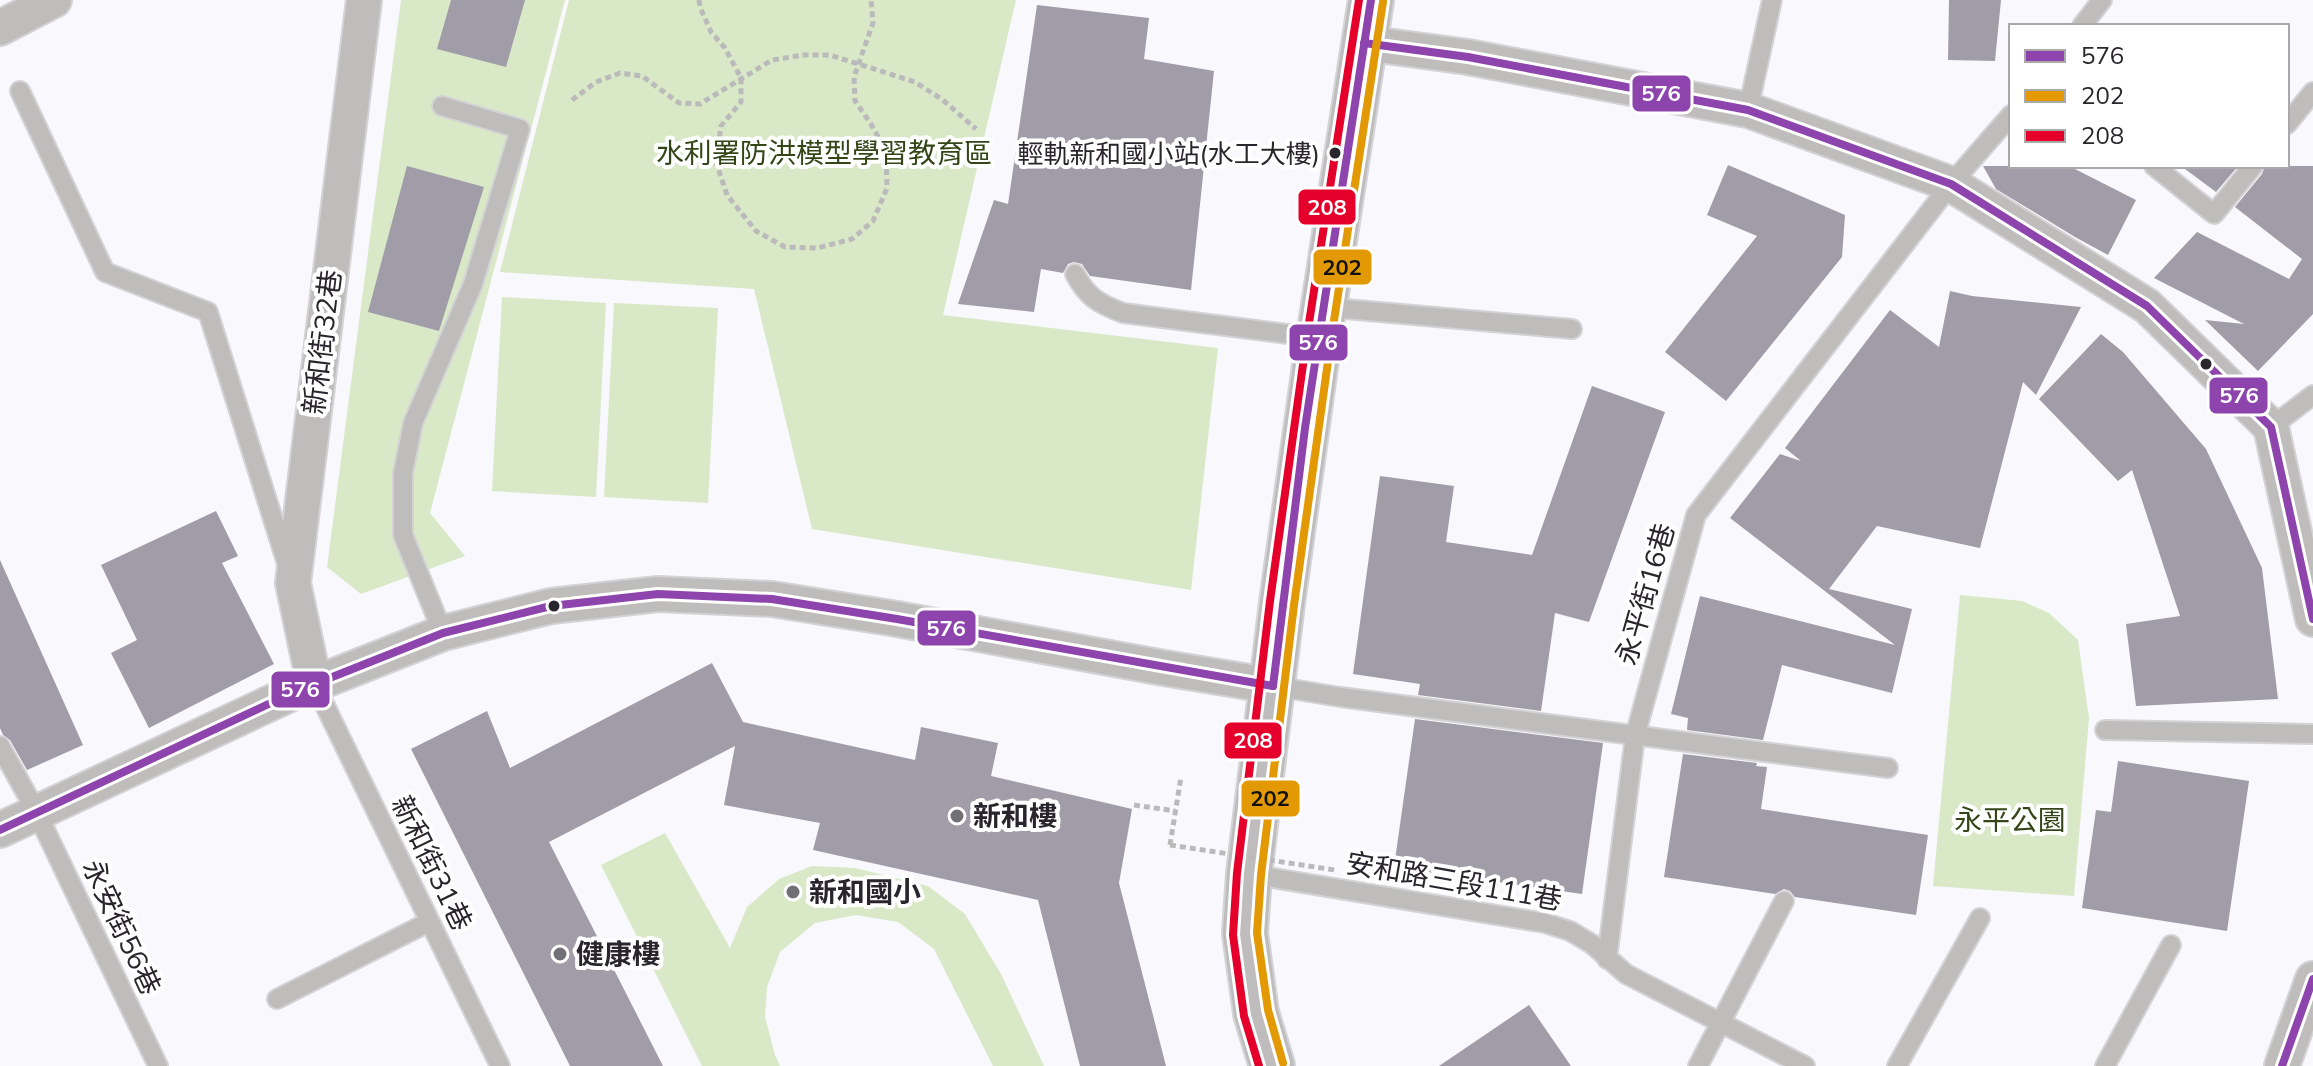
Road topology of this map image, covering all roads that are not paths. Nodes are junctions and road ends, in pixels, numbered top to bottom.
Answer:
1 (54, 0) edge
2 (364, 0) edge
3 (1371, 0) edge
4 (1772, 0) edge
5 (2102, 0) edge
6 (2084, 24) edge
7 (0, 28) edge
8 (1364, 43) junction
9 (20, 91) dead end
10 (2313, 92) edge
11 (442, 106) dead end
12 (1748, 110) junction
13 (2009, 117) edge
14 (2289, 122) edge
15 (2156, 168) edge
16 (2251, 168) edge
17 (1951, 184) junction
18 (1075, 274) dead end
19 (1321, 323) junction
20 (1572, 329) dead end
21 (2313, 395) edge
22 (2271, 427) junction
23 (293, 583) junction
24 (2313, 619) edge
25 (443, 633) junction
26 (314, 683) junction
27 (1273, 686) junction
28 (2105, 730) dead end
29 (2313, 734) edge
30 (1635, 736) junction
31 (0, 746) edge
32 (1888, 768) dead end
33 (36, 811) junction
34 (0, 830) edge
35 (1249, 874) junction
36 (1784, 901) dead end
37 (1980, 918) dead end
38 (429, 922) junction
39 (2171, 945) dead end
40 (1607, 959) junction
41 (2313, 979) edge
42 (277, 999) dead end
43 (1721, 1022) junction
44 (158, 1066) edge
45 (500, 1066) edge
46 (1272, 1066) edge
47 (1698, 1066) edge
48 (1805, 1066) edge
49 (1897, 1066) edge
50 (2105, 1066) edge
51 (2282, 1066) edge

1 - 7 street
2 - 23 street, 新和街32巷
3 - 8 main road
4 - 12 lane
5 - 6 lane
8 - 12 street
8 - 19 main road
9 - 23 lane
10 - 14 lane
11 - 25 lane
12 - 17 street
13 - 17 lane, 永平街16巷
15 - 16 lane
17 - 22 street
17 - 30 lane, 永平街16巷
18 - 19 lane
19 - 20 lane
19 - 27 main road
21 - 22 lane
22 - 24 street
23 - 26 street, 新和街32巷
25 - 26 street
25 - 27 street
26 - 33 street
26 - 38 lane, 新和街31巷
27 - 30 lane
27 - 35 main road
28 - 29 lane
30 - 32 lane
30 - 40 lane, 永平街16巷
31 - 33 lane, 永安街56巷
33 - 34 street
33 - 44 lane, 永安街56巷
35 - 40 lane, 安和路三段111巷
35 - 46 main road
36 - 43 lane
37 - 49 lane
38 - 42 lane
38 - 45 lane, 新和街31巷
39 - 50 lane
40 - 43 lane, 安和路三段111巷
41 - 51 street
43 - 47 lane
43 - 48 lane, 安和路三段111巷

